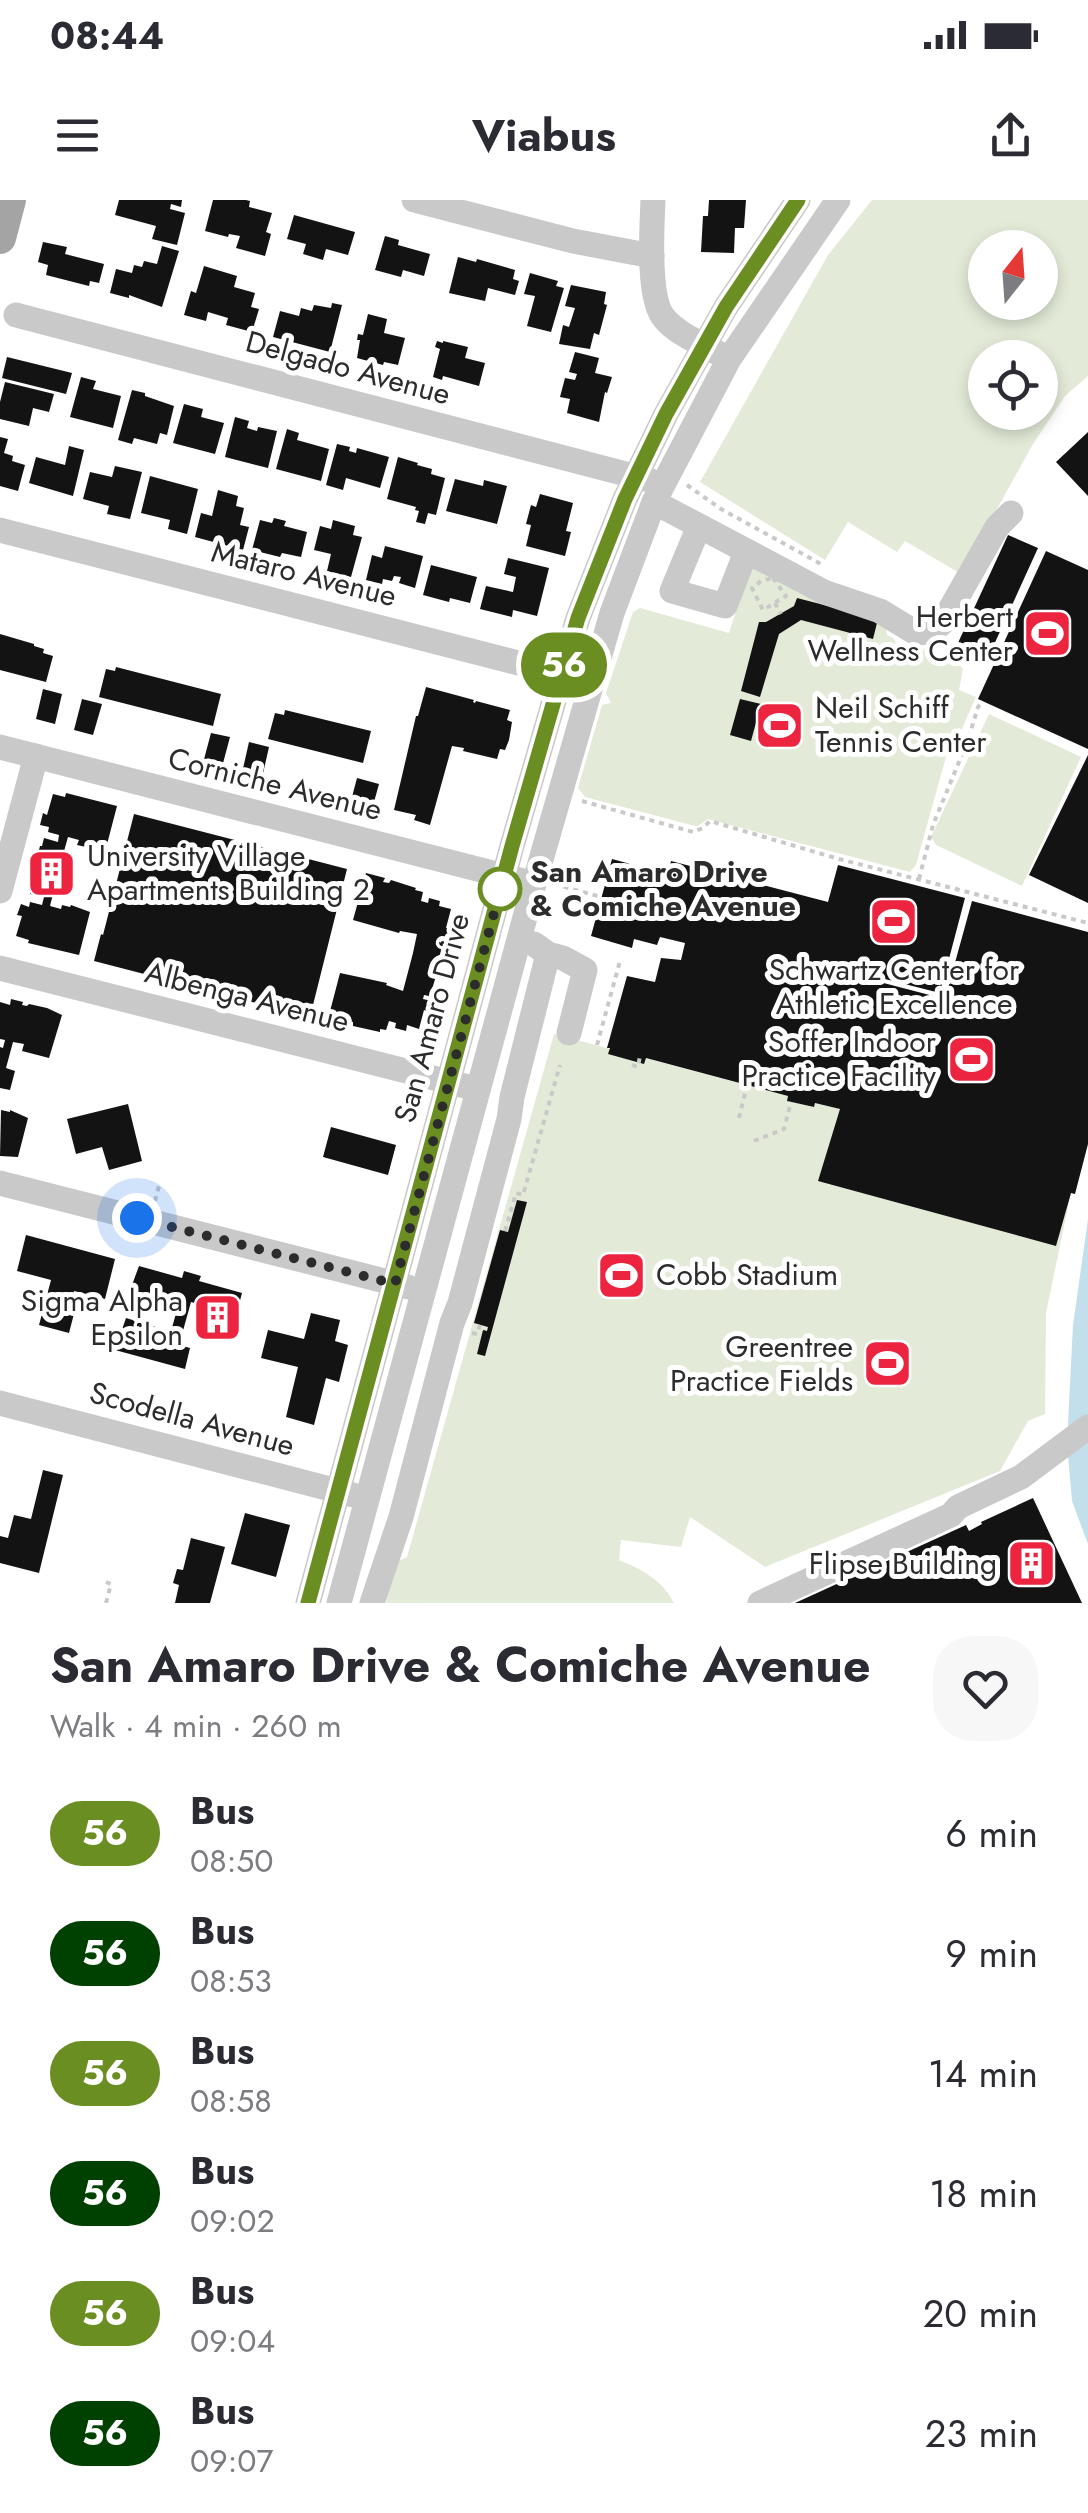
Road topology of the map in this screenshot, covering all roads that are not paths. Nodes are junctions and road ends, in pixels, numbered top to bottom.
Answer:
1 (10, 200) edge
2 (414, 200) edge
3 (653, 200) edge
4 (798, 200) edge
5 (838, 200) edge
6 (0, 238) edge
7 (652, 256) junction
8 (16, 315) dead end
9 (704, 344) junction
10 (729, 359) junction
11 (636, 476) junction
12 (667, 489) junction
13 (1011, 514) dead end
14 (699, 526) junction
15 (0, 530) edge
16 (746, 552) junction
17 (561, 674) junction
18 (591, 682) junction
19 (0, 746) edge
20 (36, 756) junction
21 (504, 876) junction
22 (542, 884) junction
23 (0, 891) edge
24 (520, 938) junction
25 (548, 954) junction
26 (0, 968) edge
27 (569, 1034) dead end
28 (450, 1082) junction
29 (479, 1089) junction
30 (512, 1097) junction
31 (0, 1183) edge
32 (395, 1284) junction
33 (423, 1291) junction
34 (0, 1403) edge
35 (1088, 1428) edge
36 (338, 1491) junction
37 (368, 1498) junction
38 (341, 1602) edge
39 (308, 1603) edge
40 (372, 1603) edge
41 (760, 1603) edge

1 - 6 main road
2 - 7 street
3 - 7 street
4 - 9 street, San Amaro Drive
5 - 10 street, San Amaro Drive
7 - 9 street
8 - 11 street, Delgado Avenue
9 - 10 street
9 - 11 street, San Amaro Drive
10 - 12 street, San Amaro Drive
11 - 12 street, Delgado Avenue
11 - 17 street, San Amaro Drive
12 - 14 street, Delgado Avenue
12 - 18 street, San Amaro Drive
13 - 16 street, Delgado Avenue
14 - 16 street, Delgado Avenue
14 - 16 street
15 - 17 street, Mataro Avenue
17 - 18 street, Mataro Avenue
17 - 21 street, San Amaro Drive
18 - 22 street, San Amaro Drive
19 - 20 street, Corniche Avenue
20 - 21 street, Corniche Avenue
20 - 23 street
21 - 22 street, Corniche Avenue
21 - 28 street, San Amaro Drive
22 - 24 street, San Amaro Drive
24 - 25 street
24 - 29 street, San Amaro Drive
25 - 27 street
25 - 30 street
26 - 28 street, Albenga Avenue
28 - 29 street, Albenga Avenue
28 - 32 street, San Amaro Drive
29 - 30 street, Albenga Avenue
29 - 33 street, San Amaro Drive
30 - 40 street
31 - 32 street
32 - 33 street
32 - 36 street, San Amaro Drive
33 - 37 street, San Amaro Drive
34 - 36 street, Scodella Avenue
35 - 41 street
36 - 37 street, Scodella Avenue
36 - 39 street, San Amaro Drive
37 - 38 street, San Amaro Drive

